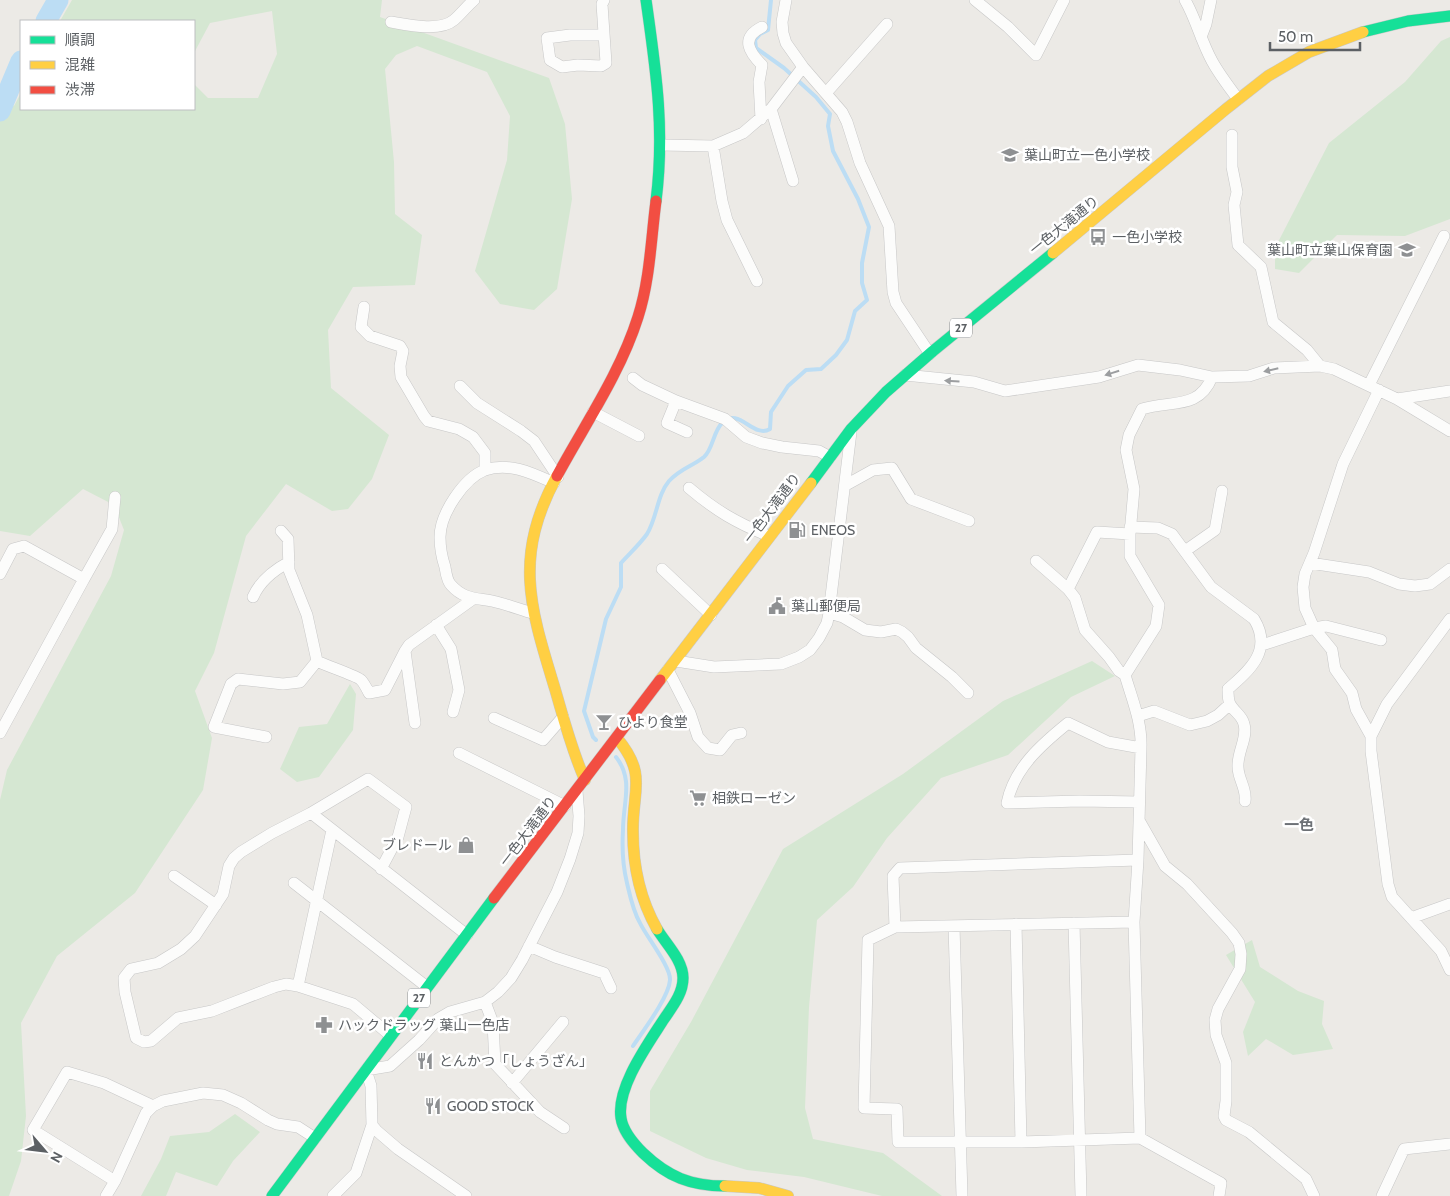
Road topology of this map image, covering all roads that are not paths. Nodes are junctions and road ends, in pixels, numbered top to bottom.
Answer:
1 (604, 0) edge
2 (646, 0) edge
3 (786, 0) edge
4 (975, 0) edge
5 (1064, 0) edge
6 (1185, 0) edge
7 (1210, 0) edge
8 (470, 1) edge
9 (1450, 16) edge
10 (391, 22) dead end
11 (887, 24) dead end
12 (762, 27) dead end
13 (604, 35) junction
14 (1201, 37) junction
15 (798, 74) junction
16 (826, 93) junction
17 (1238, 100) junction
18 (771, 109) junction
19 (761, 119) junction
20 (1232, 135) dead end
21 (661, 145) junction
22 (713, 146) junction
23 (793, 181) dead end
24 (1444, 236) dead end
25 (757, 281) dead end
26 (364, 307) dead end
27 (930, 354) junction
28 (1320, 366) junction
29 (905, 375) junction
30 (1212, 377) junction
31 (633, 378) dead end
32 (460, 386) dead end
33 (1374, 388) junction
34 (1450, 391) edge
35 (1397, 399) junction
36 (676, 401) junction
37 (593, 412) junction
38 (851, 428) junction
39 (687, 432) dead end
40 (1450, 432) edge
41 (639, 436) dead end
42 (830, 457) junction
43 (485, 470) junction
44 (556, 480) junction
45 (846, 485) junction
46 (689, 488) dead end
47 (1222, 491) dead end
48 (115, 497) dead end
49 (969, 521) dead end
50 (281, 531) dead end
51 (1130, 531) junction
52 (769, 536) junction
53 (1185, 551) junction
54 (1036, 561) dead end
55 (288, 562) junction
56 (1310, 562) junction
57 (662, 569) dead end
58 (1450, 569) edge
59 (0, 574) edge
60 (84, 579) junction
61 (1068, 589) junction
62 (253, 597) dead end
63 (473, 599) junction
64 (532, 613) junction
65 (829, 613) junction
66 (711, 615) junction
67 (1450, 619) edge
68 (436, 625) junction
69 (1314, 628) junction
70 (1381, 640) dead end
71 (1262, 645) junction
72 (405, 651) junction
73 (316, 661) junction
74 (676, 661) junction
75 (668, 670) junction
76 (1125, 674) junction
77 (968, 693) dead end
78 (1230, 704) junction
79 (453, 712) dead end
80 (1138, 716) junction
81 (563, 717) junction
82 (494, 718) dead end
83 (415, 723) dead end
84 (0, 733) edge
85 (741, 733) dead end
86 (1371, 736) junction
87 (266, 737) dead end
88 (617, 738) junction
89 (1142, 748) junction
90 (459, 753) dead end
91 (585, 780) junction
92 (577, 791) junction
93 (1245, 801) dead end
94 (1139, 802) junction
95 (565, 806) junction
96 (311, 813) junction
97 (1139, 821) junction
98 (332, 830) junction
99 (1138, 860) junction
100 (381, 869) junction
101 (174, 876) dead end
102 (294, 883) dead end
103 (316, 900) junction
104 (1450, 904) edge
105 (216, 905) junction
106 (1411, 918) junction
107 (1134, 922) junction
108 (1074, 923) junction
109 (1016, 924) junction
110 (954, 926) junction
111 (895, 927) junction
112 (467, 936) junction
113 (529, 946) junction
114 (1450, 970) edge
115 (298, 986) junction
116 (427, 987) junction
117 (611, 988) dead end
118 (485, 1002) junction
119 (563, 1022) dead end
120 (391, 1036) junction
121 (366, 1070) junction
122 (512, 1083) junction
123 (153, 1106) junction
124 (372, 1126) junction
125 (564, 1128) dead end
126 (315, 1138) junction
127 (1140, 1138) junction
128 (1079, 1140) junction
129 (961, 1142) junction
130 (1021, 1142) junction
131 (1450, 1144) edge
132 (115, 1181) junction
133 (106, 1196) edge
134 (272, 1196) edge
135 (333, 1196) edge
136 (466, 1196) edge
137 (788, 1196) edge
138 (962, 1196) edge
139 (1081, 1196) edge
140 (1219, 1196) edge
141 (1314, 1196) edge
142 (1382, 1196) edge

1 - 13 street
2 - 21 main road
3 - 15 street
4 - 5 street
6 - 14 street
7 - 14 street
8 - 10 street
9 - 17 main road, 一色大滝通り / 27
11 - 16 street
12 - 19 street
13 - 13 street
14 - 17 street
15 - 16 street
15 - 18 street
16 - 27 street
17 - 27 main road, 一色大滝通り / 27
18 - 19 street
18 - 23 street
19 - 22 street
20 - 28 street
21 - 22 street
21 - 37 main road
22 - 25 street
24 - 33 street
26 - 43 street
27 - 29 main road, 一色大滝通り / 27
28 -> 30 street
28 - 33 street
30 -> 29 street
29 - 38 main road, 一色大滝通り / 27
30 - 51 street
31 - 36 street
32 - 44 street
33 - 35 street
33 - 56 street
34 - 35 street
35 - 40 street
36 - 39 street
36 - 42 street
37 - 41 street
37 - 44 main road
38 - 42 main road, 一色大滝通り / 27
38 - 45 street
42 - 52 main road, 一色大滝通り / 27
43 - 44 street
43 - 63 street
44 - 64 main road
45 - 49 street
45 - 65 street
46 - 52 street
47 - 53 street
48 - 60 street
50 - 55 street
51 - 53 street
51 - 61 street
51 - 76 street
52 - 66 main road, 一色大滝通り / 27
53 - 71 street
54 - 61 street
55 - 62 street
55 - 73 street
56 - 58 street
56 - 69 street
57 - 66 street
59 - 60 street
60 - 84 street
61 - 76 street
63 - 64 street
63 - 68 street
64 - 81 main road
65 - 74 street
65 - 77 street
66 - 74 main road, 一色大滝通り / 27
67 - 86 street
68 - 72 street
68 - 79 street
69 - 70 street
69 - 71 street
69 - 86 street
71 - 78 street
72 - 73 street
72 - 83 street
73 - 87 street
74 - 75 main road, 一色大滝通り / 27
75 - 85 street
75 - 88 main road, 一色大滝通り / 27
76 - 80 street
78 - 80 street
78 - 93 street
80 - 89 street
81 - 82 street
81 - 91 main road
86 - 106 street
88 - 91 main road, 一色大滝通り / 27
88 - 137 main road
89 - 94 street
89 - 94 street
90 - 95 street
91 - 92 main road, 一色大滝通り / 27
92 - 95 main road, 一色大滝通り / 27
92 - 113 street
94 - 97 street
95 - 112 main road, 一色大滝通り / 27
96 - 98 street
96 - 100 street
96 - 105 street
97 - 99 street
97 - 141 street
98 - 100 street
98 - 103 street
99 - 107 street
99 - 111 street
100 - 112 street
101 - 105 street
102 - 103 street
103 - 115 street
103 - 116 street
104 - 106 street
105 - 115 street
106 - 114 street
107 - 108 street
107 - 127 street
108 - 109 street
108 - 128 street
109 - 110 street
109 - 130 street
110 - 111 street
110 - 129 street
111 - 129 street
112 - 116 main road, 一色大滝通り / 27
113 - 117 street
113 - 118 street
115 - 120 street
116 - 120 main road, 一色大滝通り / 27
118 - 121 street
118 - 122 street
119 - 122 street
120 - 121 main road, 一色大滝通り / 27
121 - 124 street
121 - 126 main road, 一色大滝通り / 27
122 - 125 street
123 - 126 street
123 - 132 street
123 - 132 street
124 - 135 street
124 - 136 street
126 - 134 main road, 一色大滝通り / 27
127 - 128 street
127 - 140 street
128 - 130 street
128 - 139 street
129 - 130 street
129 - 138 street
131 - 142 street
132 - 133 street

